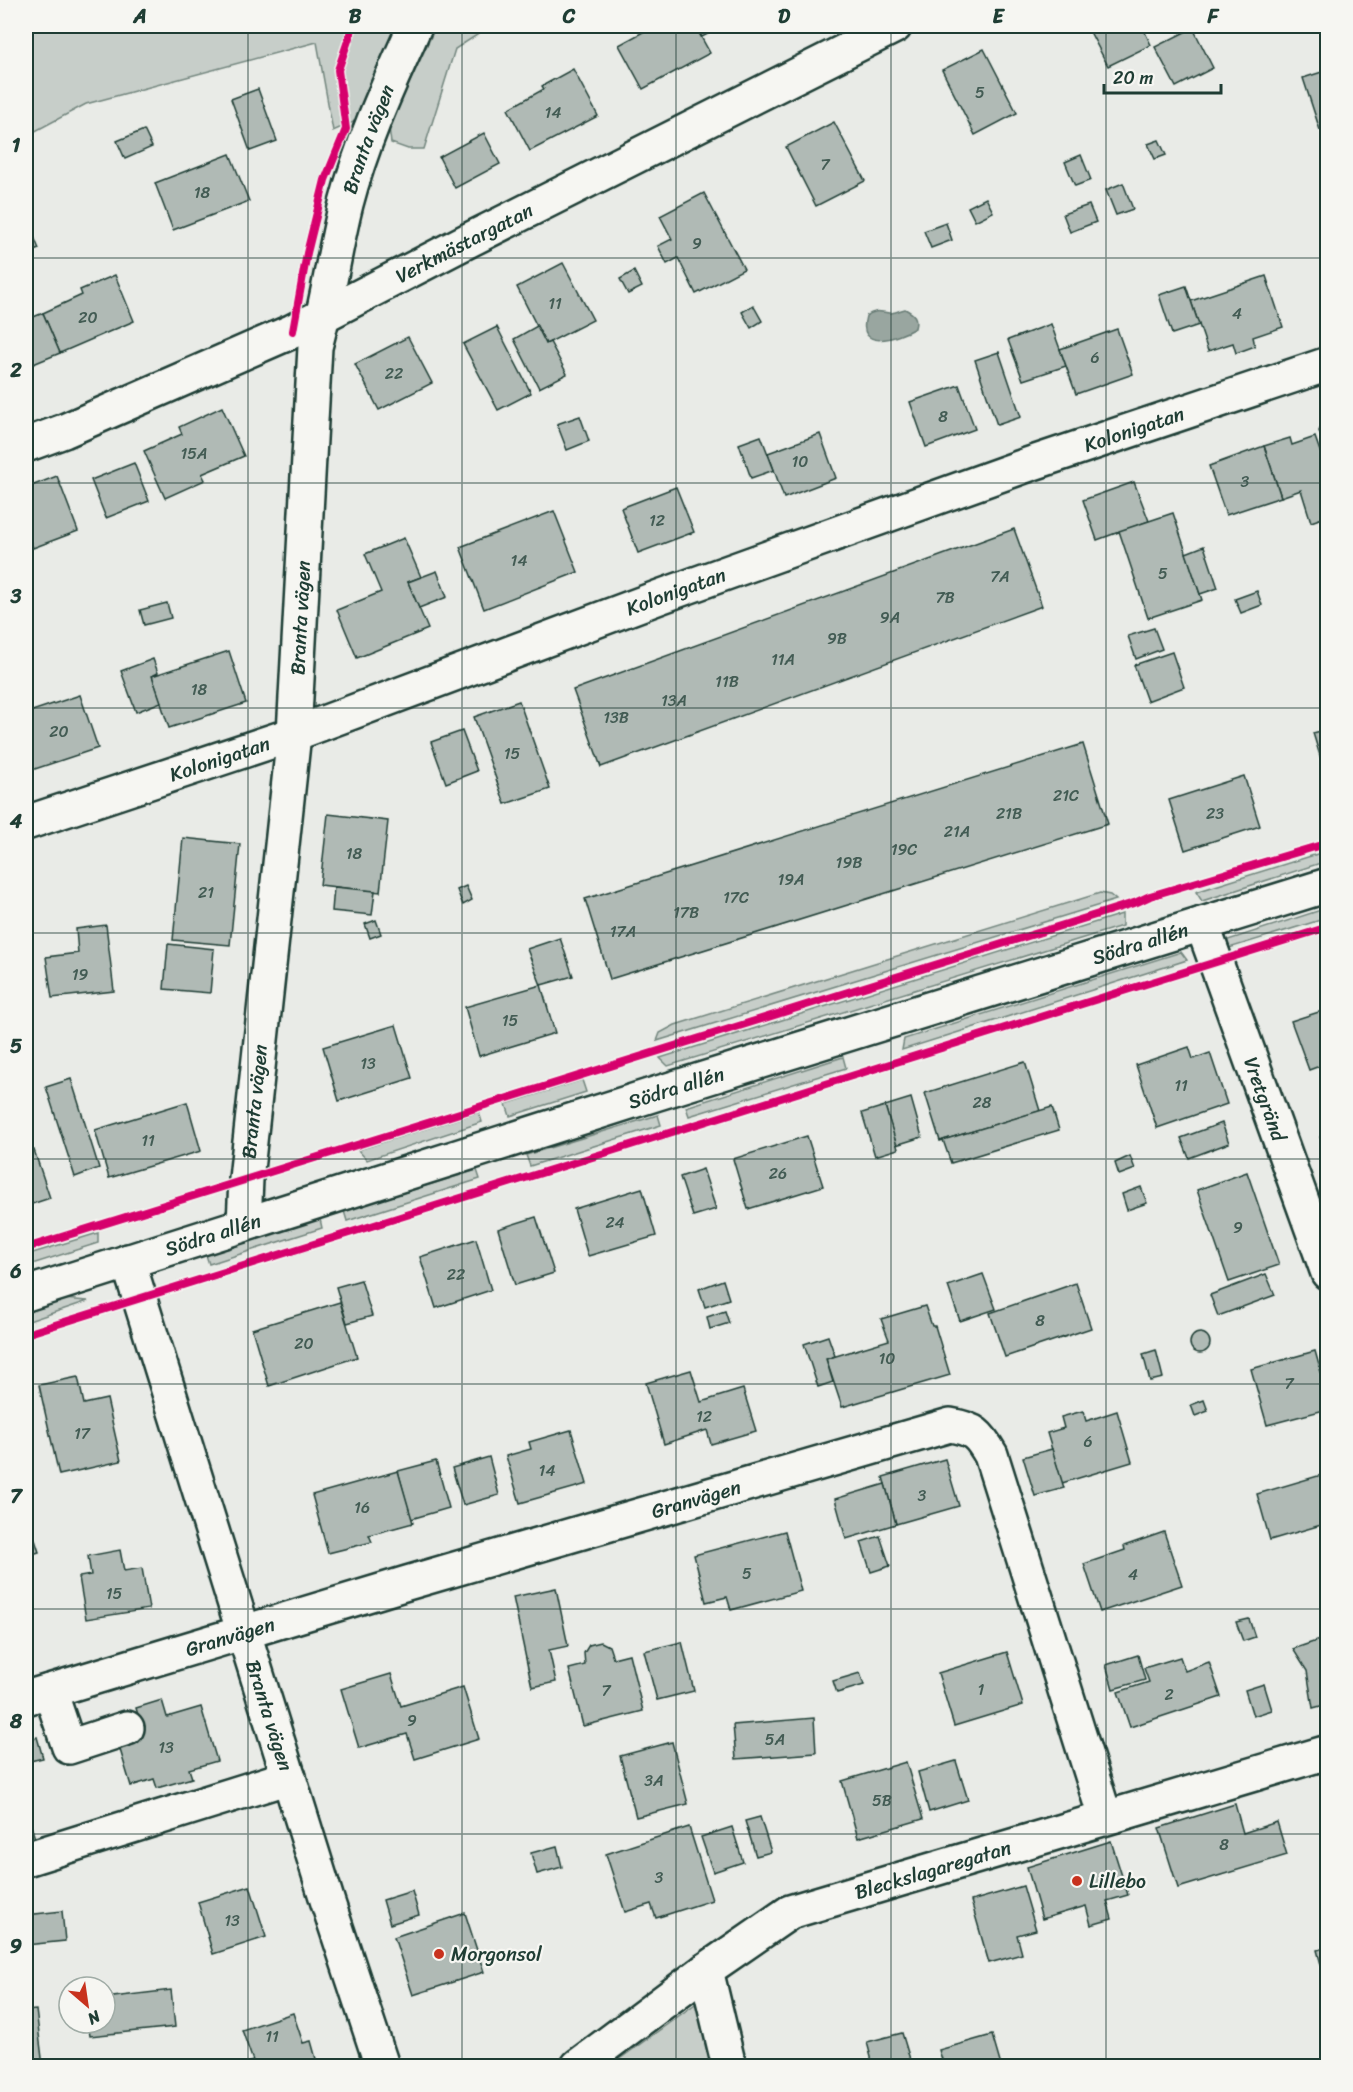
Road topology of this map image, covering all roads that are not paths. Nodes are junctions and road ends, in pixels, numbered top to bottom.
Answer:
1 (415, 26) edge
2 (895, 26) edge
3 (324, 315) junction
4 (1328, 364) edge
5 (26, 445) edge
6 (294, 734) junction
7 (26, 823) edge
8 (1328, 885) edge
9 (1202, 924) junction
10 (244, 1224) junction
11 (128, 1261) junction
12 (1328, 1273) edge
13 (26, 1294) edge
14 (244, 1631) junction
15 (38, 1694) edge
16 (127, 1728) dead end
17 (1328, 1752) edge
18 (289, 1777) junction
19 (1105, 1817) junction
20 (26, 1859) edge
21 (706, 1970) junction
22 (382, 2067) edge
23 (578, 2067) edge
24 (729, 2067) edge

1 - 3 street, Branta vägen
2 - 3 street, Verkmästargatan
3 - 5 street, Verkmästargatan
3 - 6 street, Branta vägen
4 - 6 street, Kolonigatan
6 - 7 street, Kolonigatan
6 - 10 street, Branta vägen
8 - 9 street, Södra allén
9 - 10 street, Södra allén
9 - 12 street, Vretgränd
10 - 11 street, Södra allén
11 - 13 street, Södra allén
11 - 14 street, Branta vägen
14 - 15 street, Granvägen
14 - 18 street, Branta vägen
14 - 19 street, Granvägen
15 - 16 street
17 - 19 street, Bleckslagaregatan
18 - 20 street
18 - 22 street, Branta vägen
19 - 21 street, Bleckslagaregatan
21 - 23 street, Bleckslagaregatan
21 - 24 street

